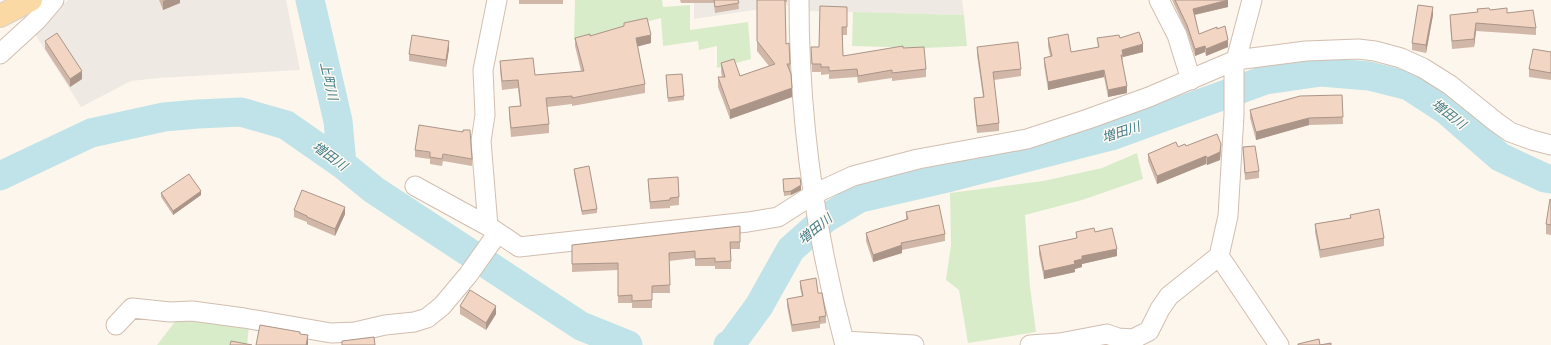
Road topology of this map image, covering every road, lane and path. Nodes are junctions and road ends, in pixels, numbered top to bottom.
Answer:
1 (31, 0) edge
2 (54, 0) edge
3 (497, 0) edge
4 (799, 0) edge
5 (1159, 0) edge
6 (1252, 0) edge
7 (0, 16) edge
8 (0, 54) edge
9 (1235, 64) junction
10 (1191, 80) junction
11 (1551, 145) edge
12 (416, 186) dead end
13 (815, 199) junction
14 (492, 234) junction
15 (1219, 256) junction
16 (116, 325) dead end
17 (844, 343) edge
18 (914, 345) edge
19 (1030, 345) edge
20 (1279, 345) edge

1 - 7 main road
2 - 8 street
3 - 14 street
4 - 13 street
5 - 10 street
6 - 9 street
9 - 10 street
9 - 11 street
9 - 15 street
10 - 13 street
12 - 14 street
13 - 14 street
13 - 17 street
14 - 16 street
15 - 19 street
15 - 20 street
17 - 18 street

